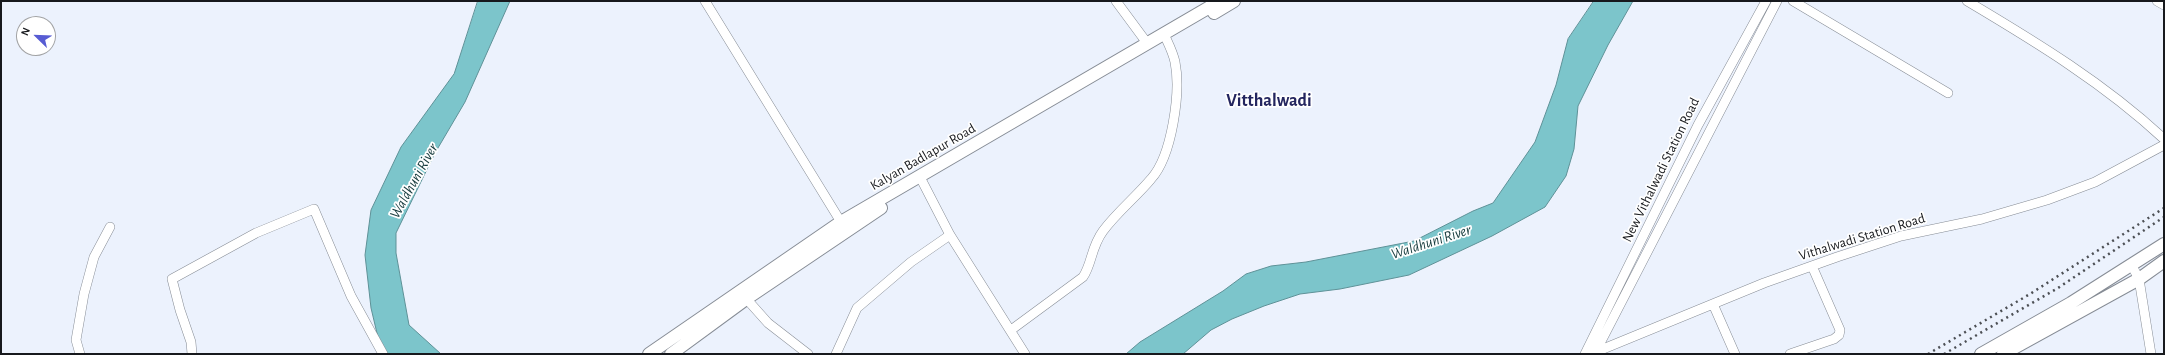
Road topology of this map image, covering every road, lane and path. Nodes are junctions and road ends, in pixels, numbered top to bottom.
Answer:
1 (705, 1) edge
2 (1116, 1) edge
3 (1220, 1) edge
4 (1234, 1) edge
5 (1766, 1) edge
6 (1777, 1) edge
7 (1793, 1) edge
8 (1967, 1) edge
9 (2157, 1) edge
10 (2164, 4) edge
11 (1166, 37) junction
12 (1147, 43) junction
13 (1724, 77) junction
14 (1735, 82) junction
15 (1948, 93) dead end
16 (2164, 138) edge
17 (2164, 145) edge
18 (921, 179) junction
19 (844, 226) junction
20 (110, 227) dead end
21 (950, 235) junction
22 (2164, 244) edge
23 (2164, 260) edge
24 (1812, 266) junction
25 (2132, 266) junction
26 (2139, 279) junction
27 (744, 295) junction
28 (1712, 304) junction
29 (1011, 330) junction
30 (1989, 352) edge
31 (80, 354) edge
32 (192, 354) edge
33 (383, 354) edge
34 (649, 354) edge
35 (671, 354) edge
36 (808, 354) edge
37 (836, 354) edge
38 (1025, 354) edge
39 (1590, 354) edge
40 (1734, 354) edge
41 (1790, 354) edge
42 (2003, 354) edge
43 (2151, 354) edge

1 - 19 street
2 - 12 street
3 - 11 main road, Kalyan Badlapur Road
4 - 11 main road, Kalyan Badlapur Road
5 - 13 street, New Vithalwadi Station Road
6 - 14 street, New Vithalwadi Station Road
7 - 15 street
8 - 16 street
9 - 10 street
11 - 12 main road, Kalyan Badlapur Road
11 - 18 main road, Kalyan Badlapur Road
11 - 29 street
12 - 18 main road, Kalyan Badlapur Road
13 - 14 street
13 - 39 street, New Vithalwadi Station Road
14 - 39 street, New Vithalwadi Station Road
17 - 24 street, Vithalwadi Station Road
18 - 19 main road, Kalyan Badlapur Road
18 - 21 street
19 - 27 main road, Kalyan Badlapur Road
20 - 31 street
21 - 29 street
21 - 37 street
22 - 25 main road
23 - 26 main road
24 - 28 street, Vithalwadi Station Road
24 - 41 street
25 - 26 street
25 - 30 main road
26 - 42 main road
26 - 43 street
27 - 34 main road, Kalyan Badlapur Road
27 - 35 main road, Kalyan Badlapur Road
27 - 36 street
28 - 39 street, Vithalwadi Station Road
28 - 40 street
29 - 38 street
32 - 33 street

